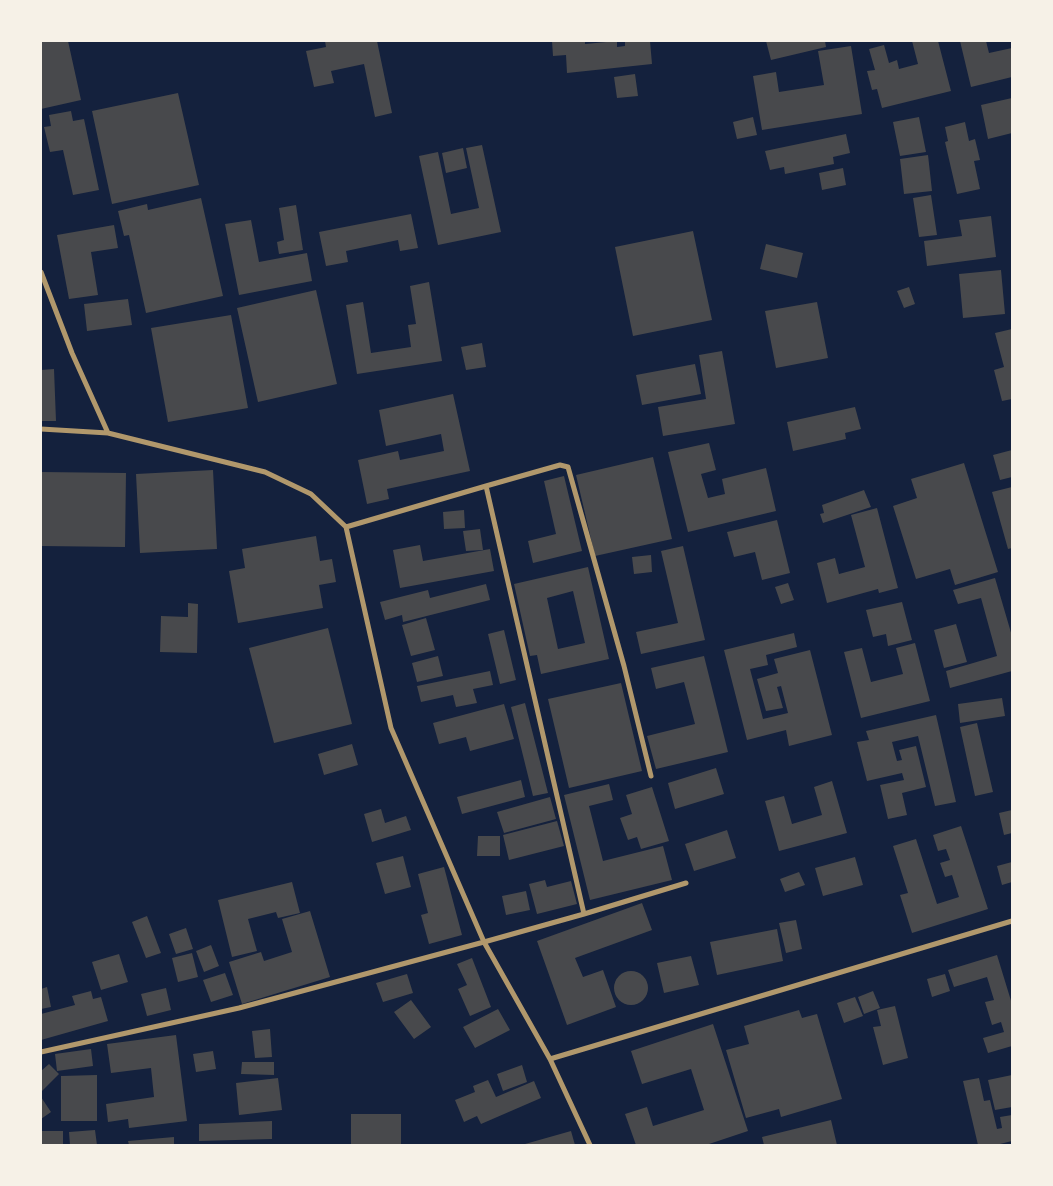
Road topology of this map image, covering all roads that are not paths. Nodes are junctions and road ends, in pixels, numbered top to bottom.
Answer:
1 (41, 272) edge
2 (41, 429) edge
3 (108, 433) junction
4 (486, 486) junction
5 (346, 527) junction
6 (651, 776) dead end
7 (686, 883) dead end
8 (584, 914) junction
9 (1012, 921) edge
10 (484, 942) junction
11 (41, 1052) edge
12 (550, 1059) junction
13 (590, 1145) edge

1 - 3 street
2 - 3 street
3 - 5 street
4 - 5 street
4 - 6 street
4 - 8 street
5 - 10 street
7 - 8 street
8 - 10 street
9 - 12 street
10 - 11 street
10 - 12 street
12 - 13 street

